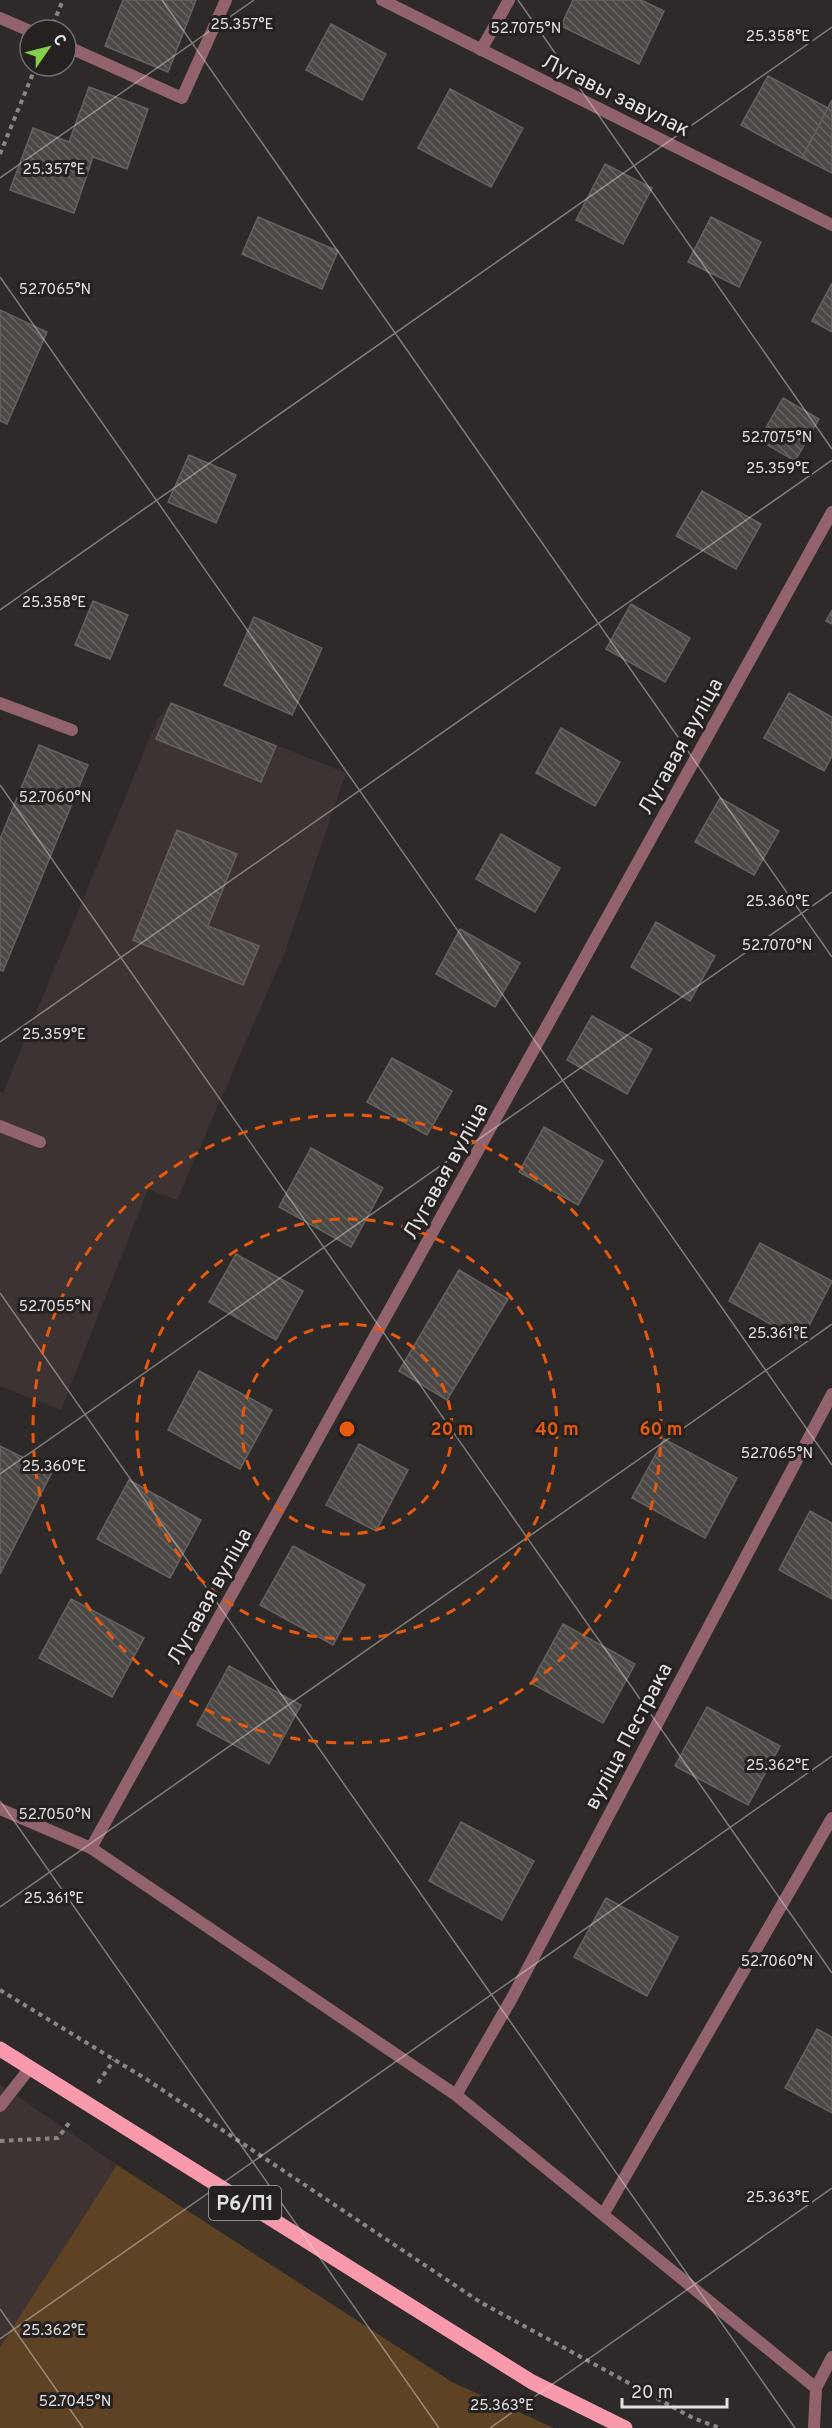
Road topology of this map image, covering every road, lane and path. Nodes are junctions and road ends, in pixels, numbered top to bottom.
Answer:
1 (63, 0) edge
2 (226, 0) edge
3 (382, 0) edge
4 (509, 0) edge
5 (0, 18) edge
6 (56, 18) edge
7 (18, 25) edge
8 (482, 50) junction
9 (78, 51) edge
10 (31, 78) edge
11 (0, 154) edge
12 (832, 225) edge
13 (832, 512) edge
14 (0, 703) edge
15 (72, 730) dead end
16 (0, 1126) edge
17 (40, 1142) dead end
18 (832, 1394) edge
19 (0, 1809) edge
20 (832, 1818) edge
21 (91, 1848) junction
22 (0, 1990) edge
23 (0, 2049) edge
24 (30, 2068) junction
25 (456, 2095) junction
26 (0, 2106) edge
27 (58, 2138) dead end
28 (0, 2141) edge
29 (604, 2213) junction
30 (832, 2357) edge
31 (816, 2388) junction
32 (625, 2428) edge
33 (720, 2428) edge
34 (814, 2428) edge

1 - 6 path
2 - 9 street
3 - 8 street, Лугавы завулак
4 - 8 street
5 - 7 street
8 - 12 street, Лугавы завулак
10 - 11 path
13 - 21 street, Лугавая вуліца
14 - 15 street
16 - 17 street
18 - 25 street, вуліца Пестрака
19 - 21 street
20 - 29 street
21 - 25 street
22 - 33 path
23 - 24 main road, Р6/П1
24 - 26 street
24 - 32 main road, Р6/П1
25 - 29 street
27 - 28 path
29 - 31 street
30 - 31 street
31 - 34 street

